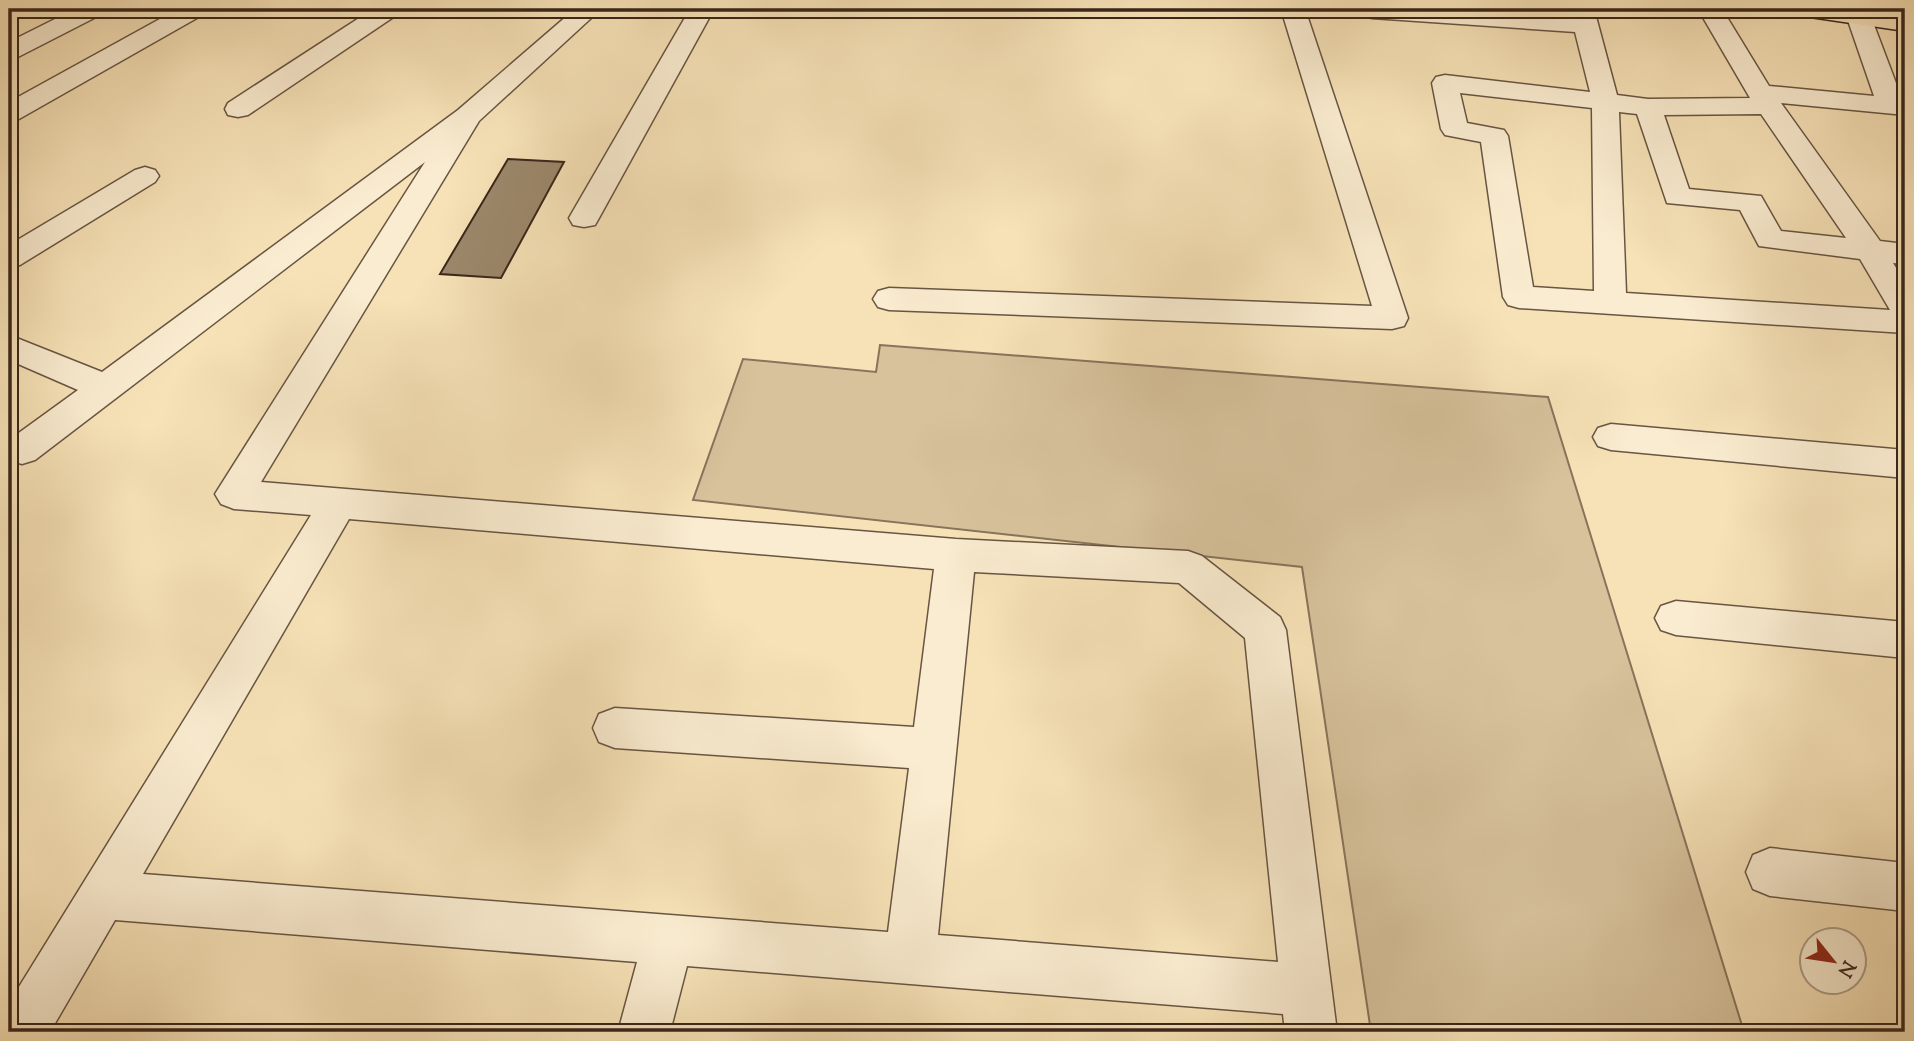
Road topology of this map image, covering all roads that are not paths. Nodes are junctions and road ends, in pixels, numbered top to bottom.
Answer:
1 (93, 9) edge
2 (195, 9) edge
3 (389, 9) edge
4 (589, 9) edge
5 (702, 9) edge
6 (1293, 9) edge
7 (1710, 9) edge
8 (1803, 9) edge
9 (1372, 11) dead end
10 (1858, 13) edge
11 (1585, 17) edge
12 (1905, 24) edge
13 (9, 52) edge
14 (1765, 99) junction
15 (1605, 102) junction
16 (1898, 106) edge
17 (1648, 107) junction
18 (238, 109) dead end
19 (9, 113) edge
20 (468, 116) junction
21 (145, 176) dead end
22 (584, 218) dead end
23 (1870, 250) junction
24 (1905, 254) edge
25 (9, 258) edge
26 (889, 299) dead end
27 (1610, 303) junction
28 (1905, 308) edge
29 (1905, 322) edge
30 (9, 346) edge
31 (105, 387) junction
32 (1611, 437) dead end
33 (22, 450) dead end
34 (1905, 464) edge
35 (339, 503) junction
36 (956, 555) junction
37 (1676, 618) dead end
38 (1905, 640) edge
39 (614, 728) dead end
40 (934, 749) junction
41 (1770, 872) dead end
42 (1905, 887) edge
43 (103, 895) junction
44 (669, 939) junction
45 (910, 958) junction
46 (1308, 1011) edge
47 (21, 1032) edge
48 (645, 1032) edge

1 - 13 street
2 - 19 street
3 - 18 street
4 - 20 street
5 - 22 street
6 - 26 street
7 - 14 street
8 - 10 main road
9 - 11 street
10 - 12 main road
10 - 16 street
11 - 15 street
14 - 16 street
14 - 17 street
14 - 23 street
15 - 17 street
15 - 27 street
15 - 27 street
17 - 23 street
20 - 31 street
20 - 35 street
21 - 25 street
23 - 24 street
23 - 28 street
27 - 29 street
30 - 31 street
31 - 33 street
32 - 34 street
35 - 36 street
35 - 43 street
36 - 40 street
36 - 46 street
37 - 38 street
39 - 40 street
40 - 45 street
41 - 42 street
43 - 44 street
43 - 47 street
44 - 45 street
44 - 48 street
45 - 46 street

